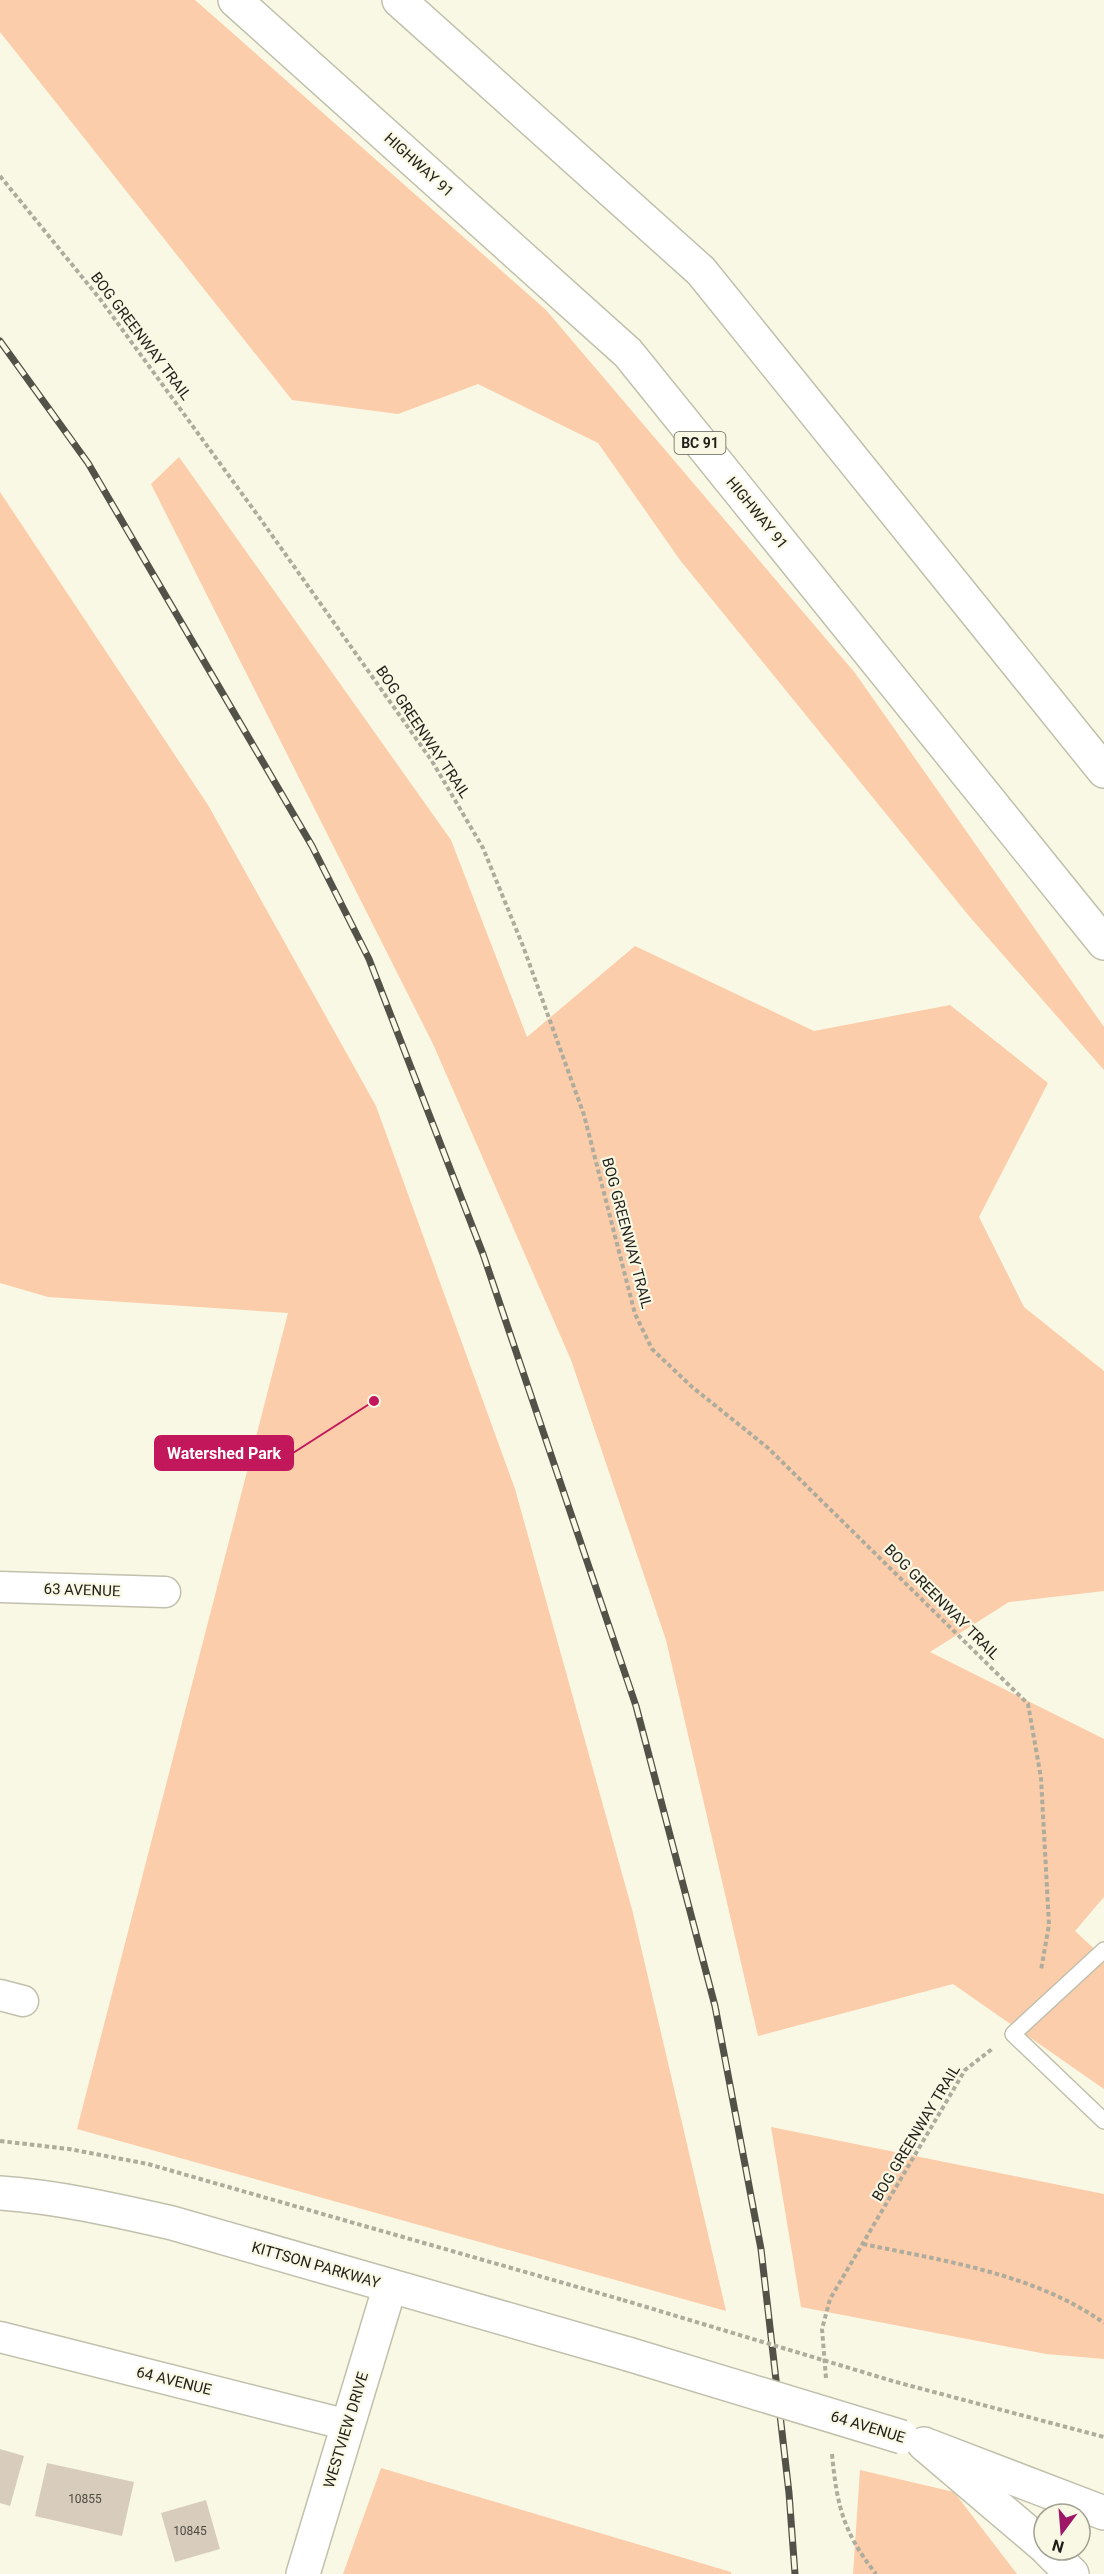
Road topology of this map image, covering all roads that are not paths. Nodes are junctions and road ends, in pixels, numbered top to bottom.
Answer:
1 (235, 0) edge
2 (399, 0) edge
3 (1104, 771) edge
4 (1104, 943) edge
5 (0, 1587) edge
6 (165, 1592) dead end
7 (1104, 1950) edge
8 (1104, 2121) edge
9 (0, 2193) edge
10 (390, 2286) junction
11 (0, 2337) edge
12 (628, 2354) joint
13 (348, 2425) junction
14 (913, 2440) junction
15 (1104, 2512) edge
16 (1032, 2536) edge
17 (1060, 2562) edge
18 (303, 2574) edge
19 (1072, 2574) edge

1 - 4 main road, HIGHWAY 91 / BC 91
2 - 3 main road
5 - 6 street, 63 AVENUE
7 - 8 lane
9 - 10 main road, KITTSON PARKWAY
10 - 12 main road, KITTSON PARKWAY
10 - 13 main road, WESTVIEW DRIVE
11 - 13 street, 64 AVENUE
12 - 14 main road, 64 AVENUE, bridge
13 - 18 main road, WESTVIEW DRIVE
14 - 15 main road, 64 AVENUE
14 - 16 main road
17 - 19 main road

